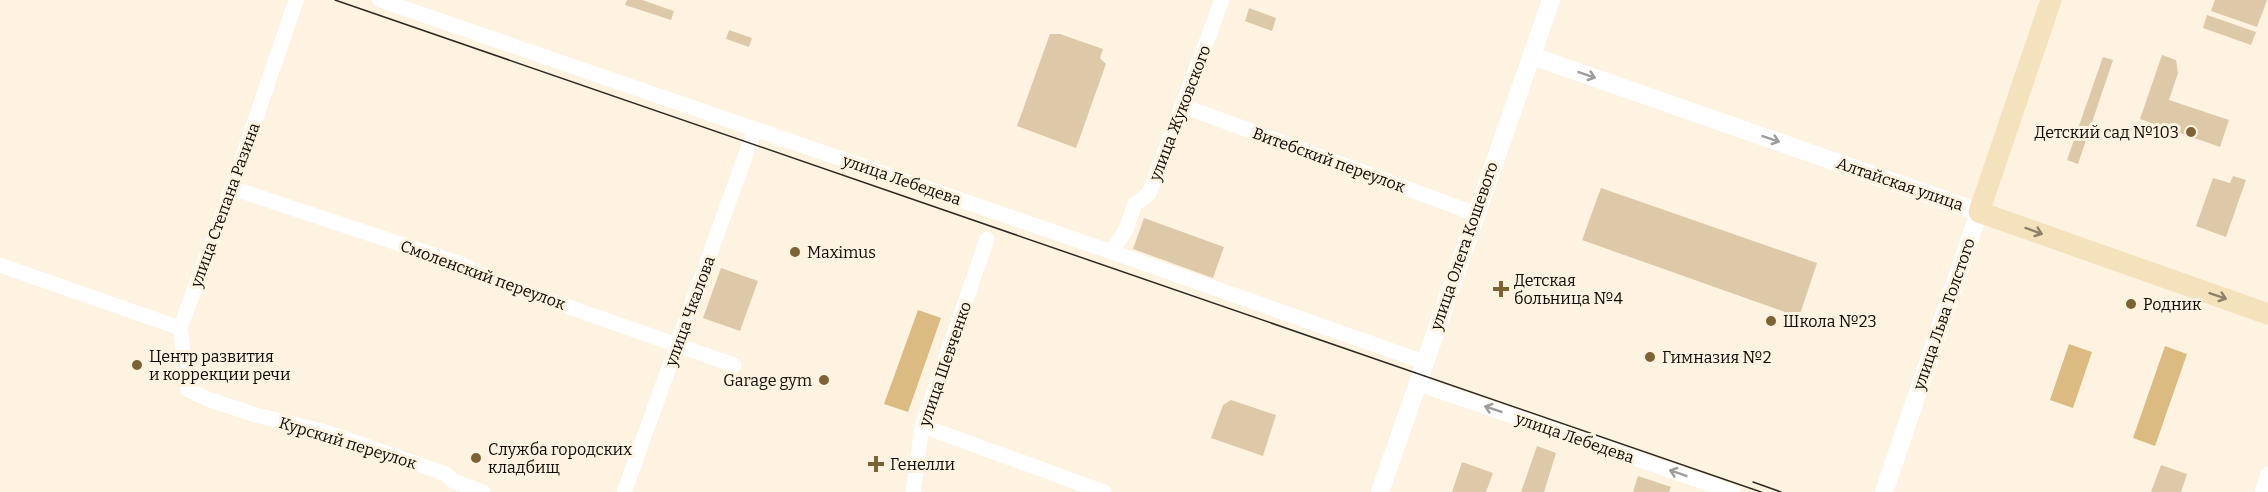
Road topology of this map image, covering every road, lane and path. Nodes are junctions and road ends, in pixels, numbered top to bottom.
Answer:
1 (296, 0) edge
2 (380, 0) edge
3 (1222, 0) edge
4 (1551, 0) edge
5 (2051, 0) edge
6 (1532, 56) junction
7 (1183, 106) junction
8 (755, 129) junction
9 (232, 188) junction
10 (1979, 212) junction
11 (1476, 214) junction
12 (987, 239) dead end
13 (1112, 252) junction
14 (0, 265) edge
15 (2268, 314) edge
16 (180, 327) junction
17 (678, 345) junction
18 (1424, 362) junction
19 (734, 365) dead end
20 (1416, 383) junction
21 (210, 400) joint
22 (922, 426) junction
23 (2268, 474) edge
24 (483, 492) edge
25 (624, 492) edge
26 (913, 492) edge
27 (1104, 492) edge
28 (1380, 492) edge
29 (1733, 492) edge
30 (1884, 492) edge
31 (2262, 492) edge

1 - 9 street, улица Степана Разина
2 - 8 street, улица Лебедева
3 - 7 street, улица Жуковского
4 - 6 street, улица Олега Кошевого
5 - 10 main road, улица Льва Толстого
6 -> 10 street, Алтайская улица
6 - 11 street, улица Олега Кошевого
7 - 11 street, Витебский переулок
7 - 13 street, улица Жуковского
8 - 13 street, улица Лебедева
8 - 17 street, улица Чкалова
9 - 16 street, улица Степана Разина
9 - 17 street, Смоленский переулок
10 -> 15 main road, Алтайская улица
10 - 30 street, улица Льва Толстого
11 - 18 street, улица Олега Кошевого
12 - 22 street, улица Шевченко
13 - 18 street, улица Лебедева
14 - 16 street
16 - 21 street, улица Степана Разина
17 - 19 street, Смоленский переулок
17 - 25 street, улица Чкалова
18 - 20 street, улица Олега Кошевого
20 - 28 street, улица Олега Кошевого
29 -> 20 street, улица Лебедева
21 - 24 street, Курский переулок
22 - 26 street, улица Шевченко
22 - 27 street
23 - 31 street

